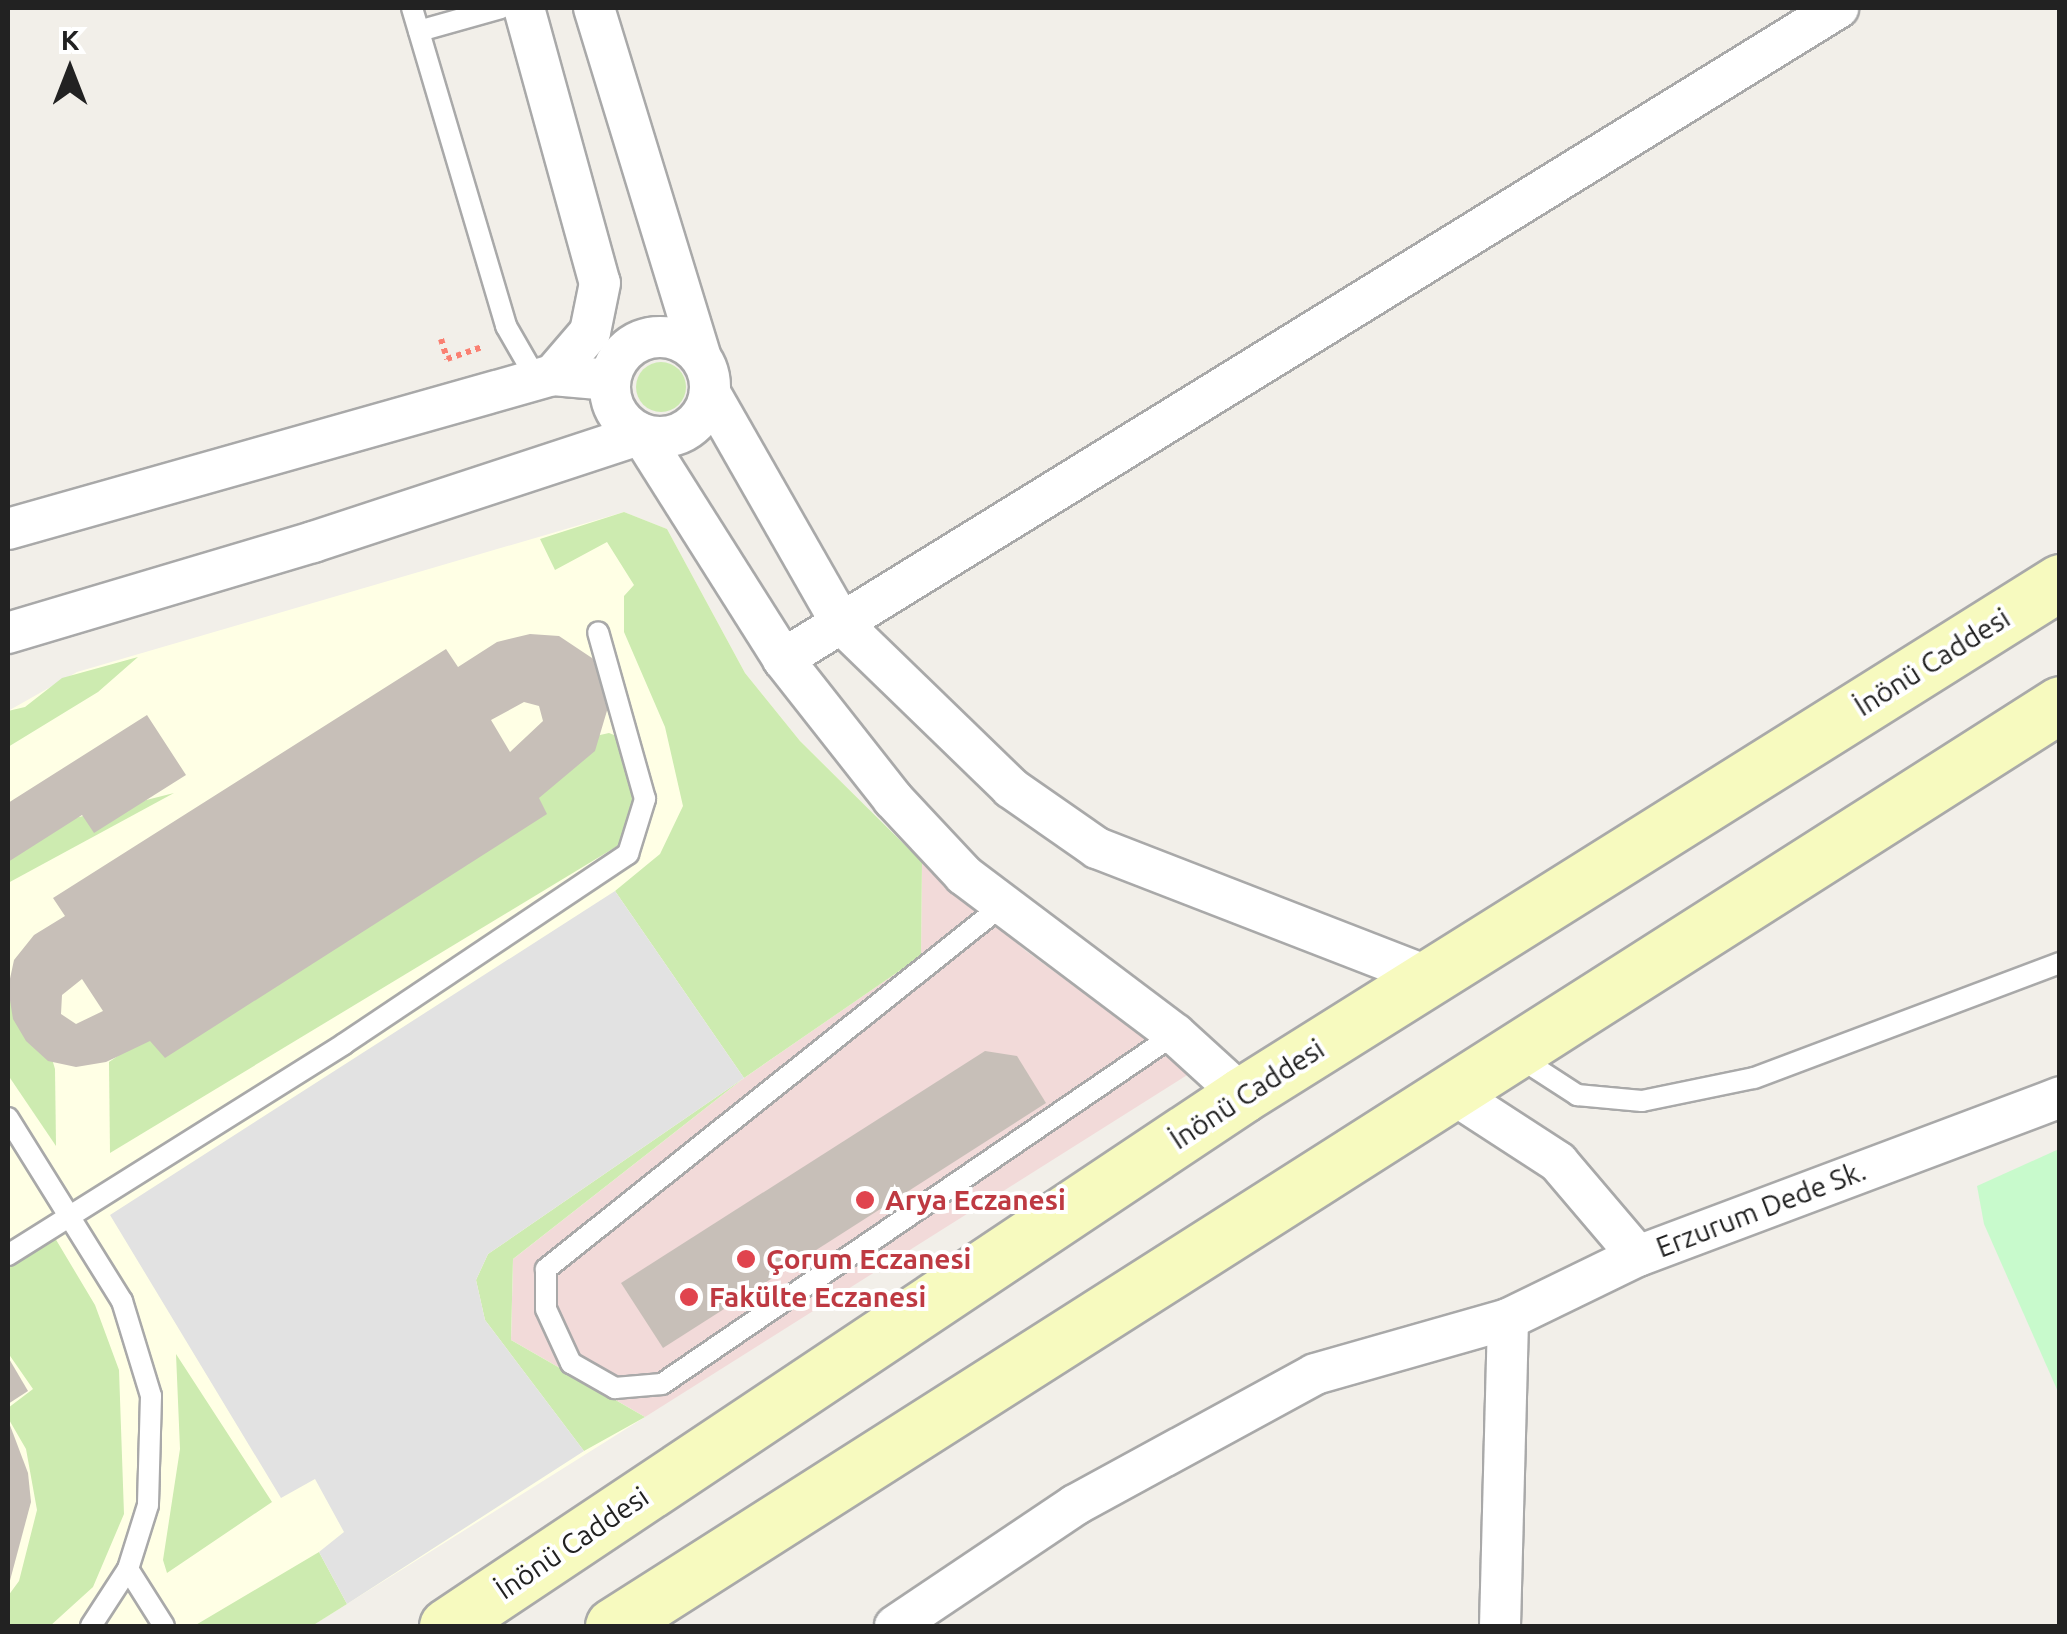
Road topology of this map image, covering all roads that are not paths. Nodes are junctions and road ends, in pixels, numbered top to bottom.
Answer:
1 (412, 8) edge
2 (501, 8) edge
3 (524, 8) edge
4 (594, 8) edge
5 (1838, 8) edge
6 (419, 31) junction
7 (598, 308) junction
8 (615, 369) junction
9 (705, 374) junction
10 (545, 377) junction
11 (641, 434) junction
12 (8, 529) edge
13 (2060, 582) edge
14 (841, 623) junction
15 (8, 632) edge
16 (598, 632) dead end
17 (784, 659) junction
18 (2060, 704) edge
19 (1004, 904) junction
20 (2060, 963) edge
21 (1430, 977) junction
22 (1175, 1034) junction
23 (1515, 1054) junction
24 (1455, 1095) junction
25 (1242, 1096) junction
26 (2060, 1097) edge
27 (8, 1118) edge
28 (73, 1215) junction
29 (8, 1255) edge
30 (1638, 1256) junction
31 (1508, 1319) junction
32 (128, 1569) junction
33 (91, 1626) edge
34 (164, 1626) edge
35 (446, 1626) edge
36 (613, 1626) edge
37 (895, 1626) edge
38 (1500, 1626) edge

1 - 6 lane
2 - 6 lane
3 - 7 street
4 - 9 street
5 - 14 street
6 - 10 lane
7 - 8 street
7 - 10 street
8 - 9 street
8 - 10 street
8 - 11 street
9 - 11 street
9 - 14 street
10 - 12 street
11 - 15 street
11 - 17 street
13 - 21 main road, İnönü Caddesi
14 - 17 street
14 - 21 street
16 - 28 lane
17 - 19 street
18 - 23 main road
19 - 22 street
19 - 22 lane
20 - 23 lane
21 - 25 main road, İnönü Caddesi
22 - 25 street
23 - 24 main road
24 - 30 street, Erzurum Dede Sk.
24 - 36 main road
25 - 35 main road, İnönü Caddesi
26 - 30 street, Erzurum Dede Sk.
27 - 28 lane
28 - 29 lane
28 - 32 lane
30 - 31 street
31 - 37 street
31 - 38 street
32 - 33 lane
32 - 34 lane

